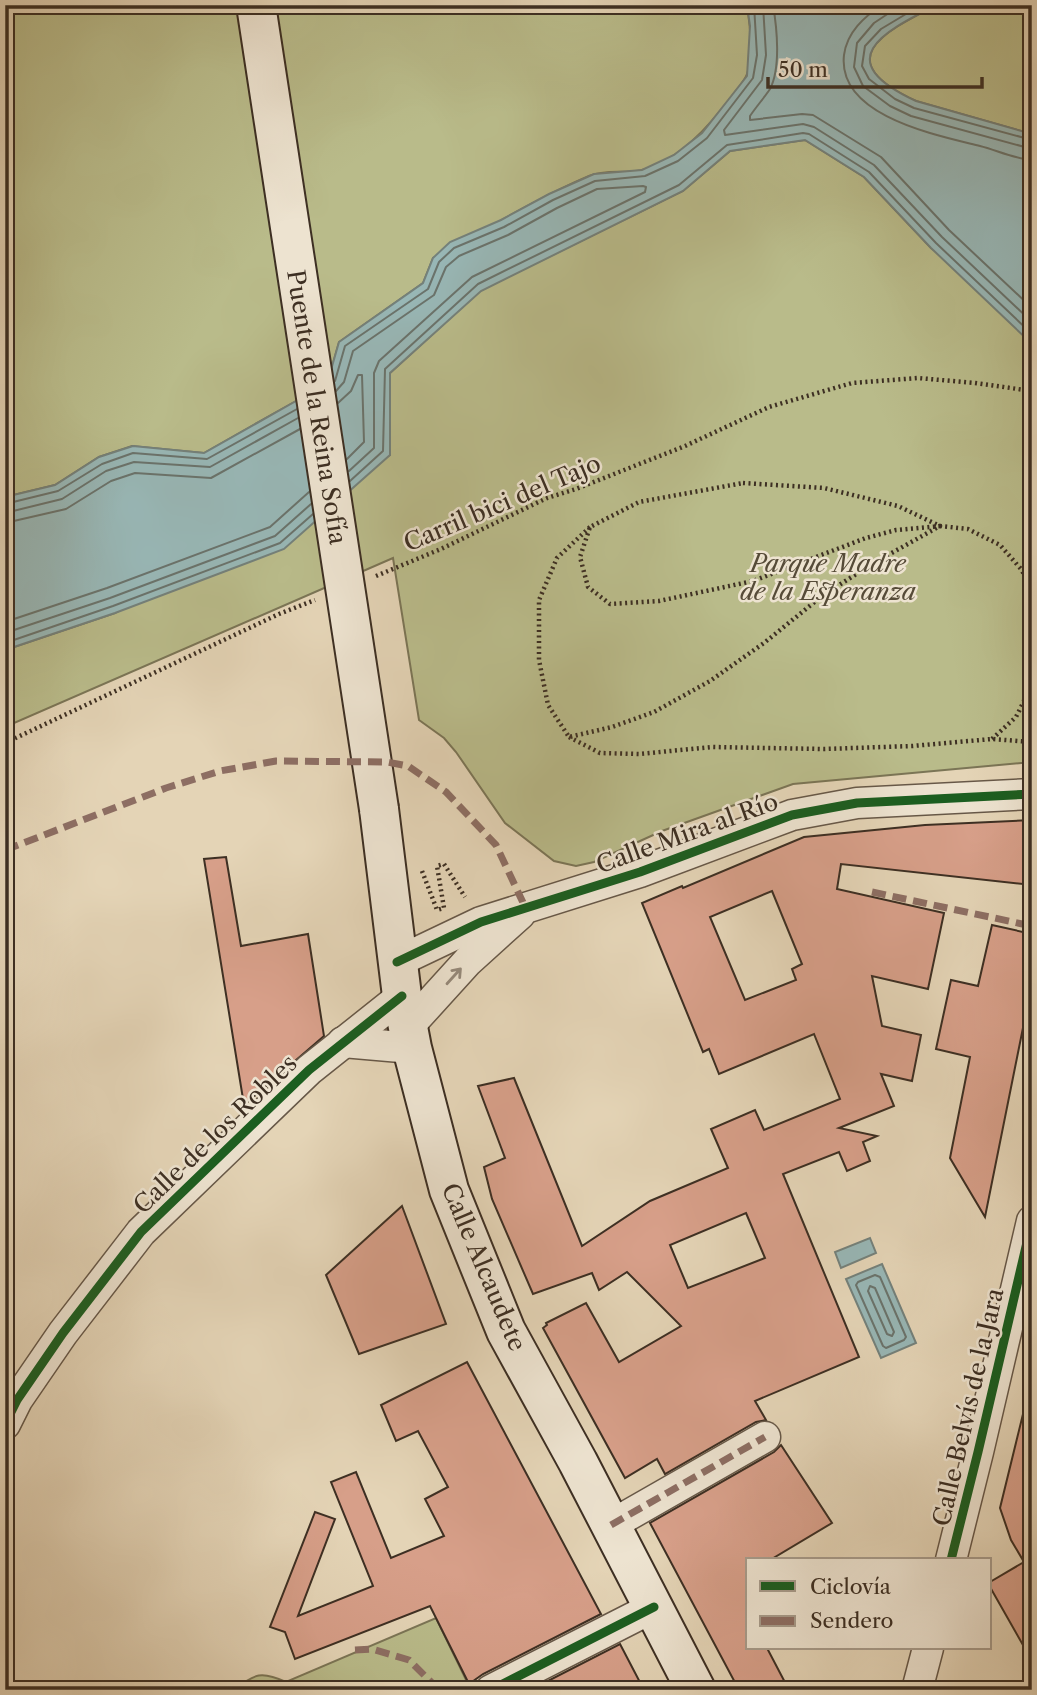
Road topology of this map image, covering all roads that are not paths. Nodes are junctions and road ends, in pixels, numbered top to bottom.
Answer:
1 (256, 5) edge
2 (1032, 794) edge
3 (379, 809) joint
4 (526, 909) junction
5 (405, 1008) junction
6 (343, 1042) junction
7 (1032, 1221) edge
8 (5, 1424) edge
9 (765, 1437) dead end
10 (611, 1525) junction
11 (952, 1558) edge
12 (654, 1607) junction
13 (927, 1650) edge
14 (491, 1690) edge
15 (696, 1690) edge
16 (917, 1690) edge

1 - 3 main road, Puente de la Reina Sofía, bridge
2 - 4 street, Calle Mira al Río
3 - 5 main road, Calle Alcaudete
5 -> 4 street
4 - 5 street, Calle Mira al Río
5 - 6 street
5 - 6 street, Calle de los Robles
5 - 10 main road, Calle Alcaudete
6 - 8 street, Calle de los Robles
7 - 11 street, Calle Belvís de la Jara
9 - 10 street
10 - 12 main road, Calle Alcaudete
12 - 14 street
12 - 15 main road, Calle Alcaudete
13 - 16 street

